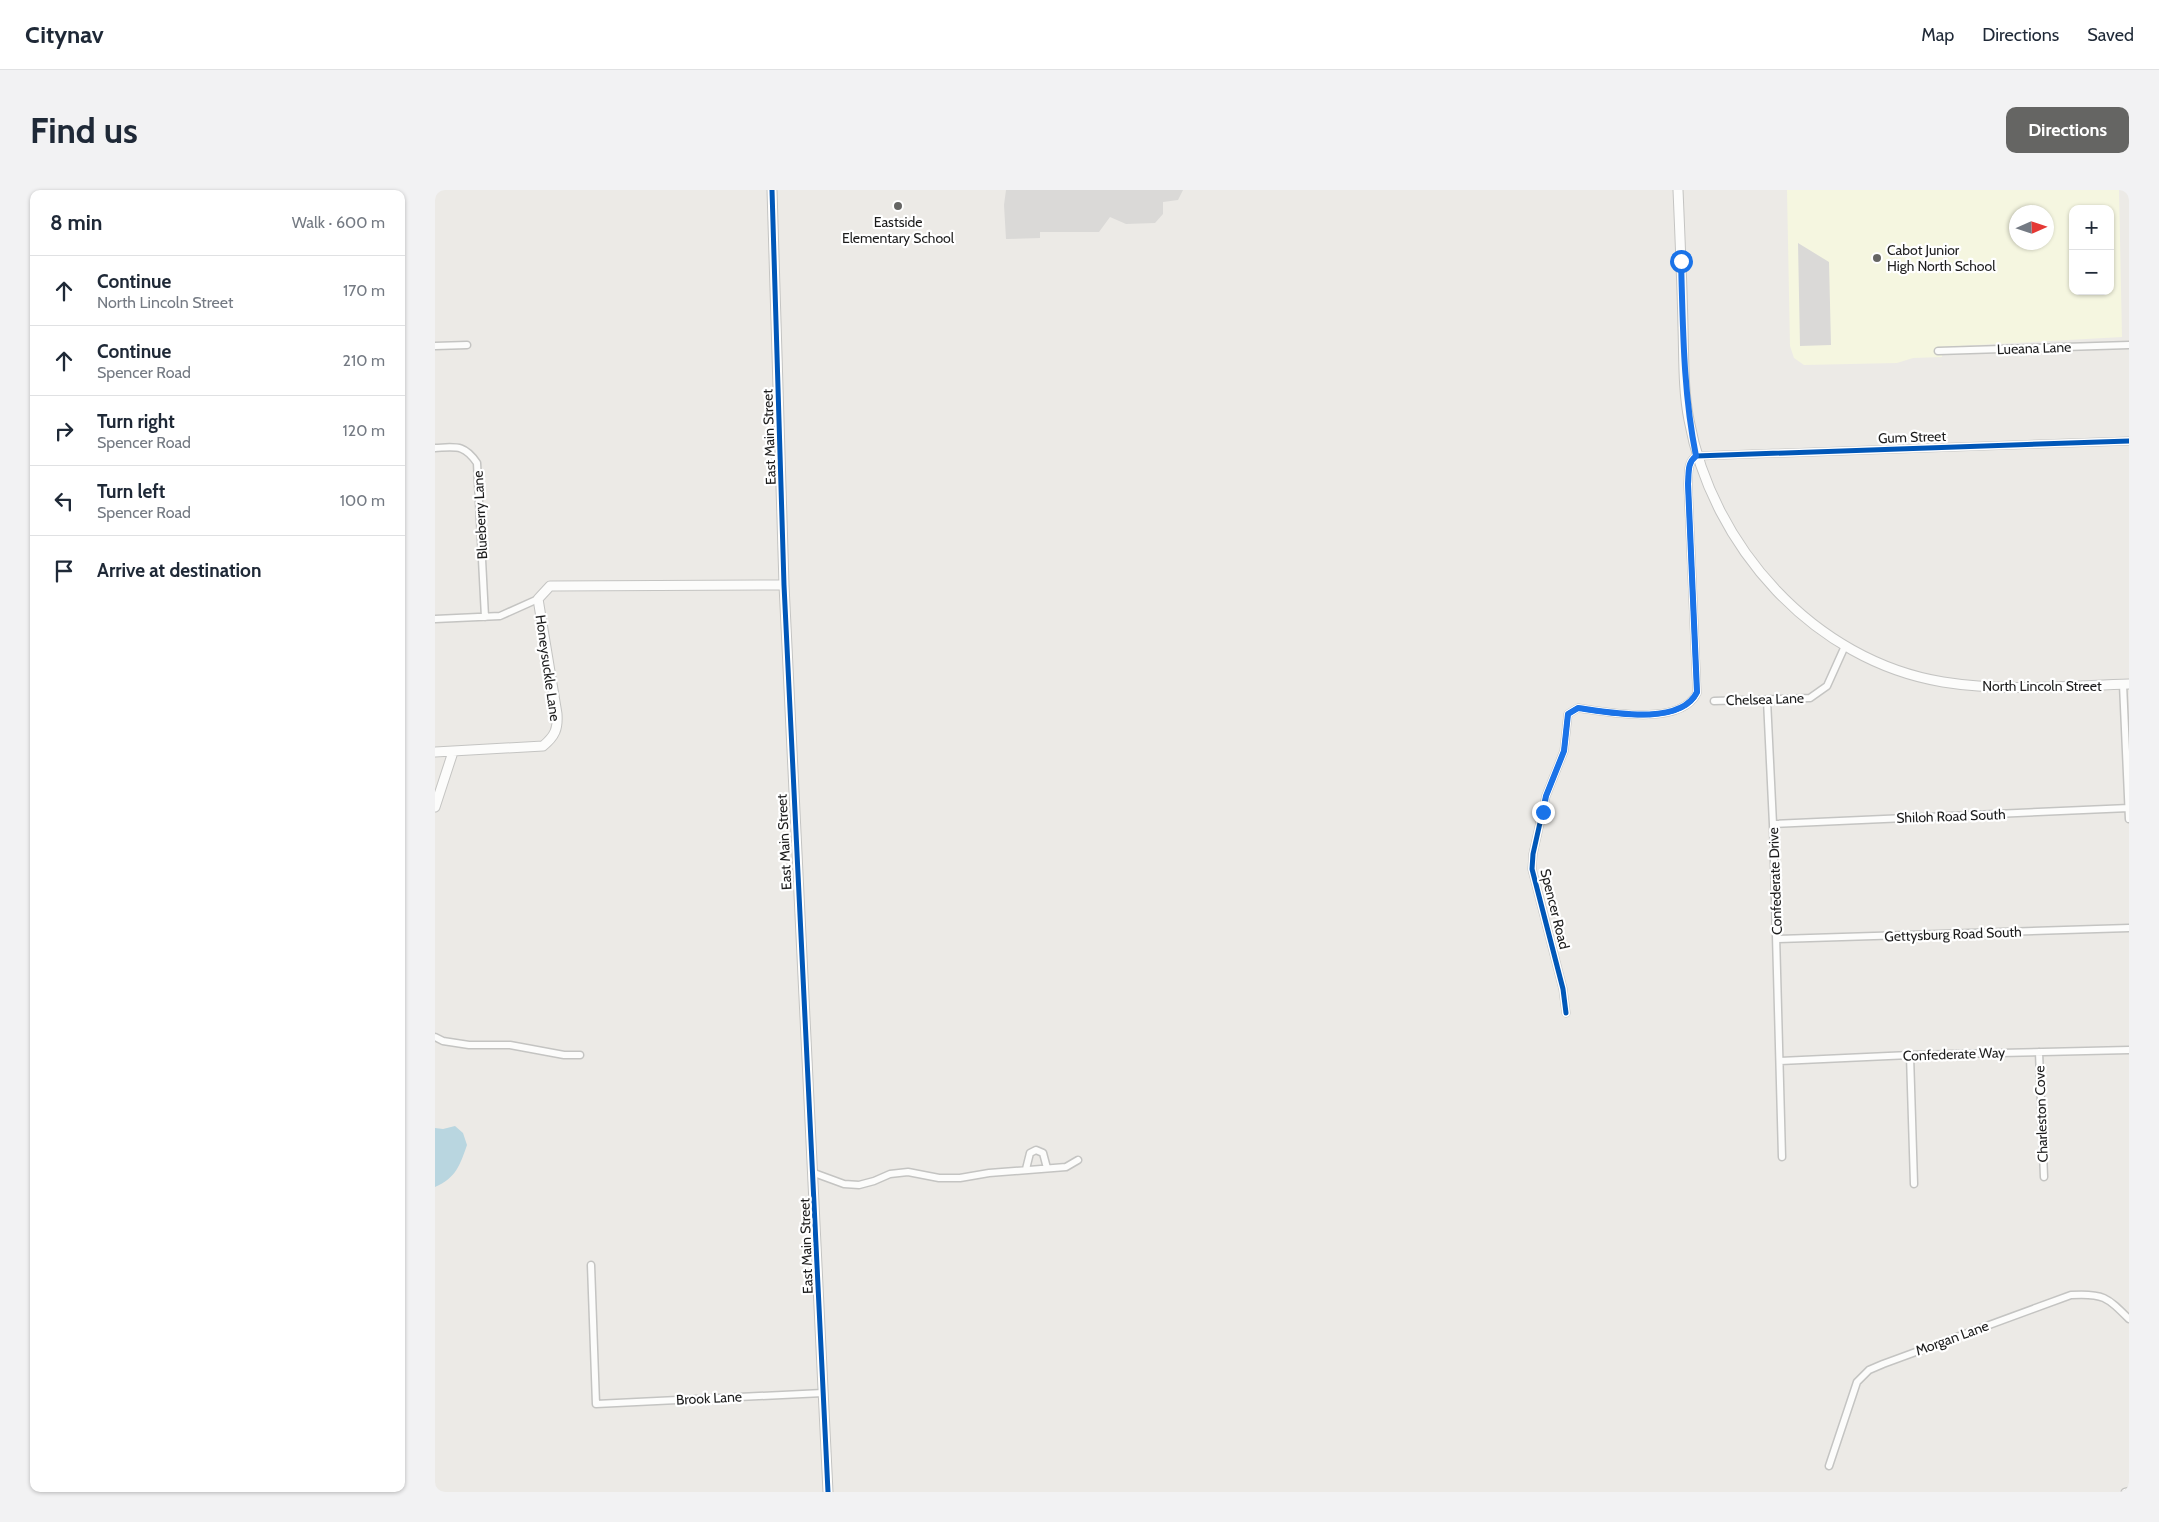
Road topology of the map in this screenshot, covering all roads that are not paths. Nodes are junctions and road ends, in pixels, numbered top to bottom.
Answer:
1 (772, 190) edge
2 (1678, 190) edge
3 (467, 344) dead end
4 (2129, 345) edge
5 (435, 346) edge
6 (1938, 351) dead end
7 (2129, 441) edge
8 (435, 448) edge
9 (1696, 456) junction
10 (784, 585) junction
11 (538, 600) junction
12 (485, 617) junction
13 (435, 619) edge
14 (1845, 646) junction
15 (2126, 684) edge
16 (1767, 700) junction
17 (1714, 701) dead end
18 (435, 752) edge
19 (453, 752) junction
20 (435, 807) edge
21 (2129, 808) edge
22 (2129, 819) edge
23 (1773, 824) junction
24 (2129, 928) edge
25 (1777, 939) junction
26 (1566, 1013) dead end
27 (435, 1037) edge
28 (2129, 1050) edge
29 (2039, 1052) junction
30 (580, 1055) dead end
31 (1910, 1056) junction
32 (1779, 1061) junction
33 (1782, 1157) dead end
34 (1078, 1160) dead end
35 (1047, 1168) junction
36 (1026, 1169) junction
37 (814, 1174) junction
38 (2044, 1177) dead end
39 (1914, 1184) dead end
40 (591, 1265) dead end
41 (2129, 1319) edge
42 (823, 1393) junction
43 (1829, 1466) dead end
44 (828, 1492) edge
45 (2125, 1492) edge
46 (2129, 1492) edge

1 - 10 street, East Main Street
2 - 9 street, North Lincoln Street
3 - 5 street
4 - 6 street, Lueana Lane
7 - 9 street, Gum Street
8 - 12 street, Blueberry Lane
9 - 14 street, North Lincoln Street
9 - 26 street, Spencer Road
10 - 11 street, Honeysuckle Lane
10 - 37 street, East Main Street
11 - 12 street
11 - 19 street, Honeysuckle Lane
12 - 13 street
14 - 15 street, North Lincoln Street
14 - 16 street, Chelsea Lane
15 - 21 street
16 - 17 street, Chelsea Lane
16 - 23 street, Confederate Drive
18 - 19 street, Honeysuckle Lane
19 - 20 street
21 - 22 street
21 - 23 street, Shiloh Road South
23 - 25 street, Confederate Drive
24 - 25 street, Gettysburg Road South
25 - 32 street, Confederate Drive
27 - 30 street
28 - 29 street, Confederate Way
29 - 31 street, Confederate Way
29 - 38 street, Charleston Cove
31 - 32 street, Confederate Way
31 - 39 street
32 - 33 street, Confederate Drive
34 - 35 street
35 - 36 street
35 - 36 street
36 - 37 street
37 - 42 street, East Main Street
40 - 42 street, Brook Lane
41 - 43 street, Morgan Lane
42 - 44 street, East Main Street
45 - 46 street

